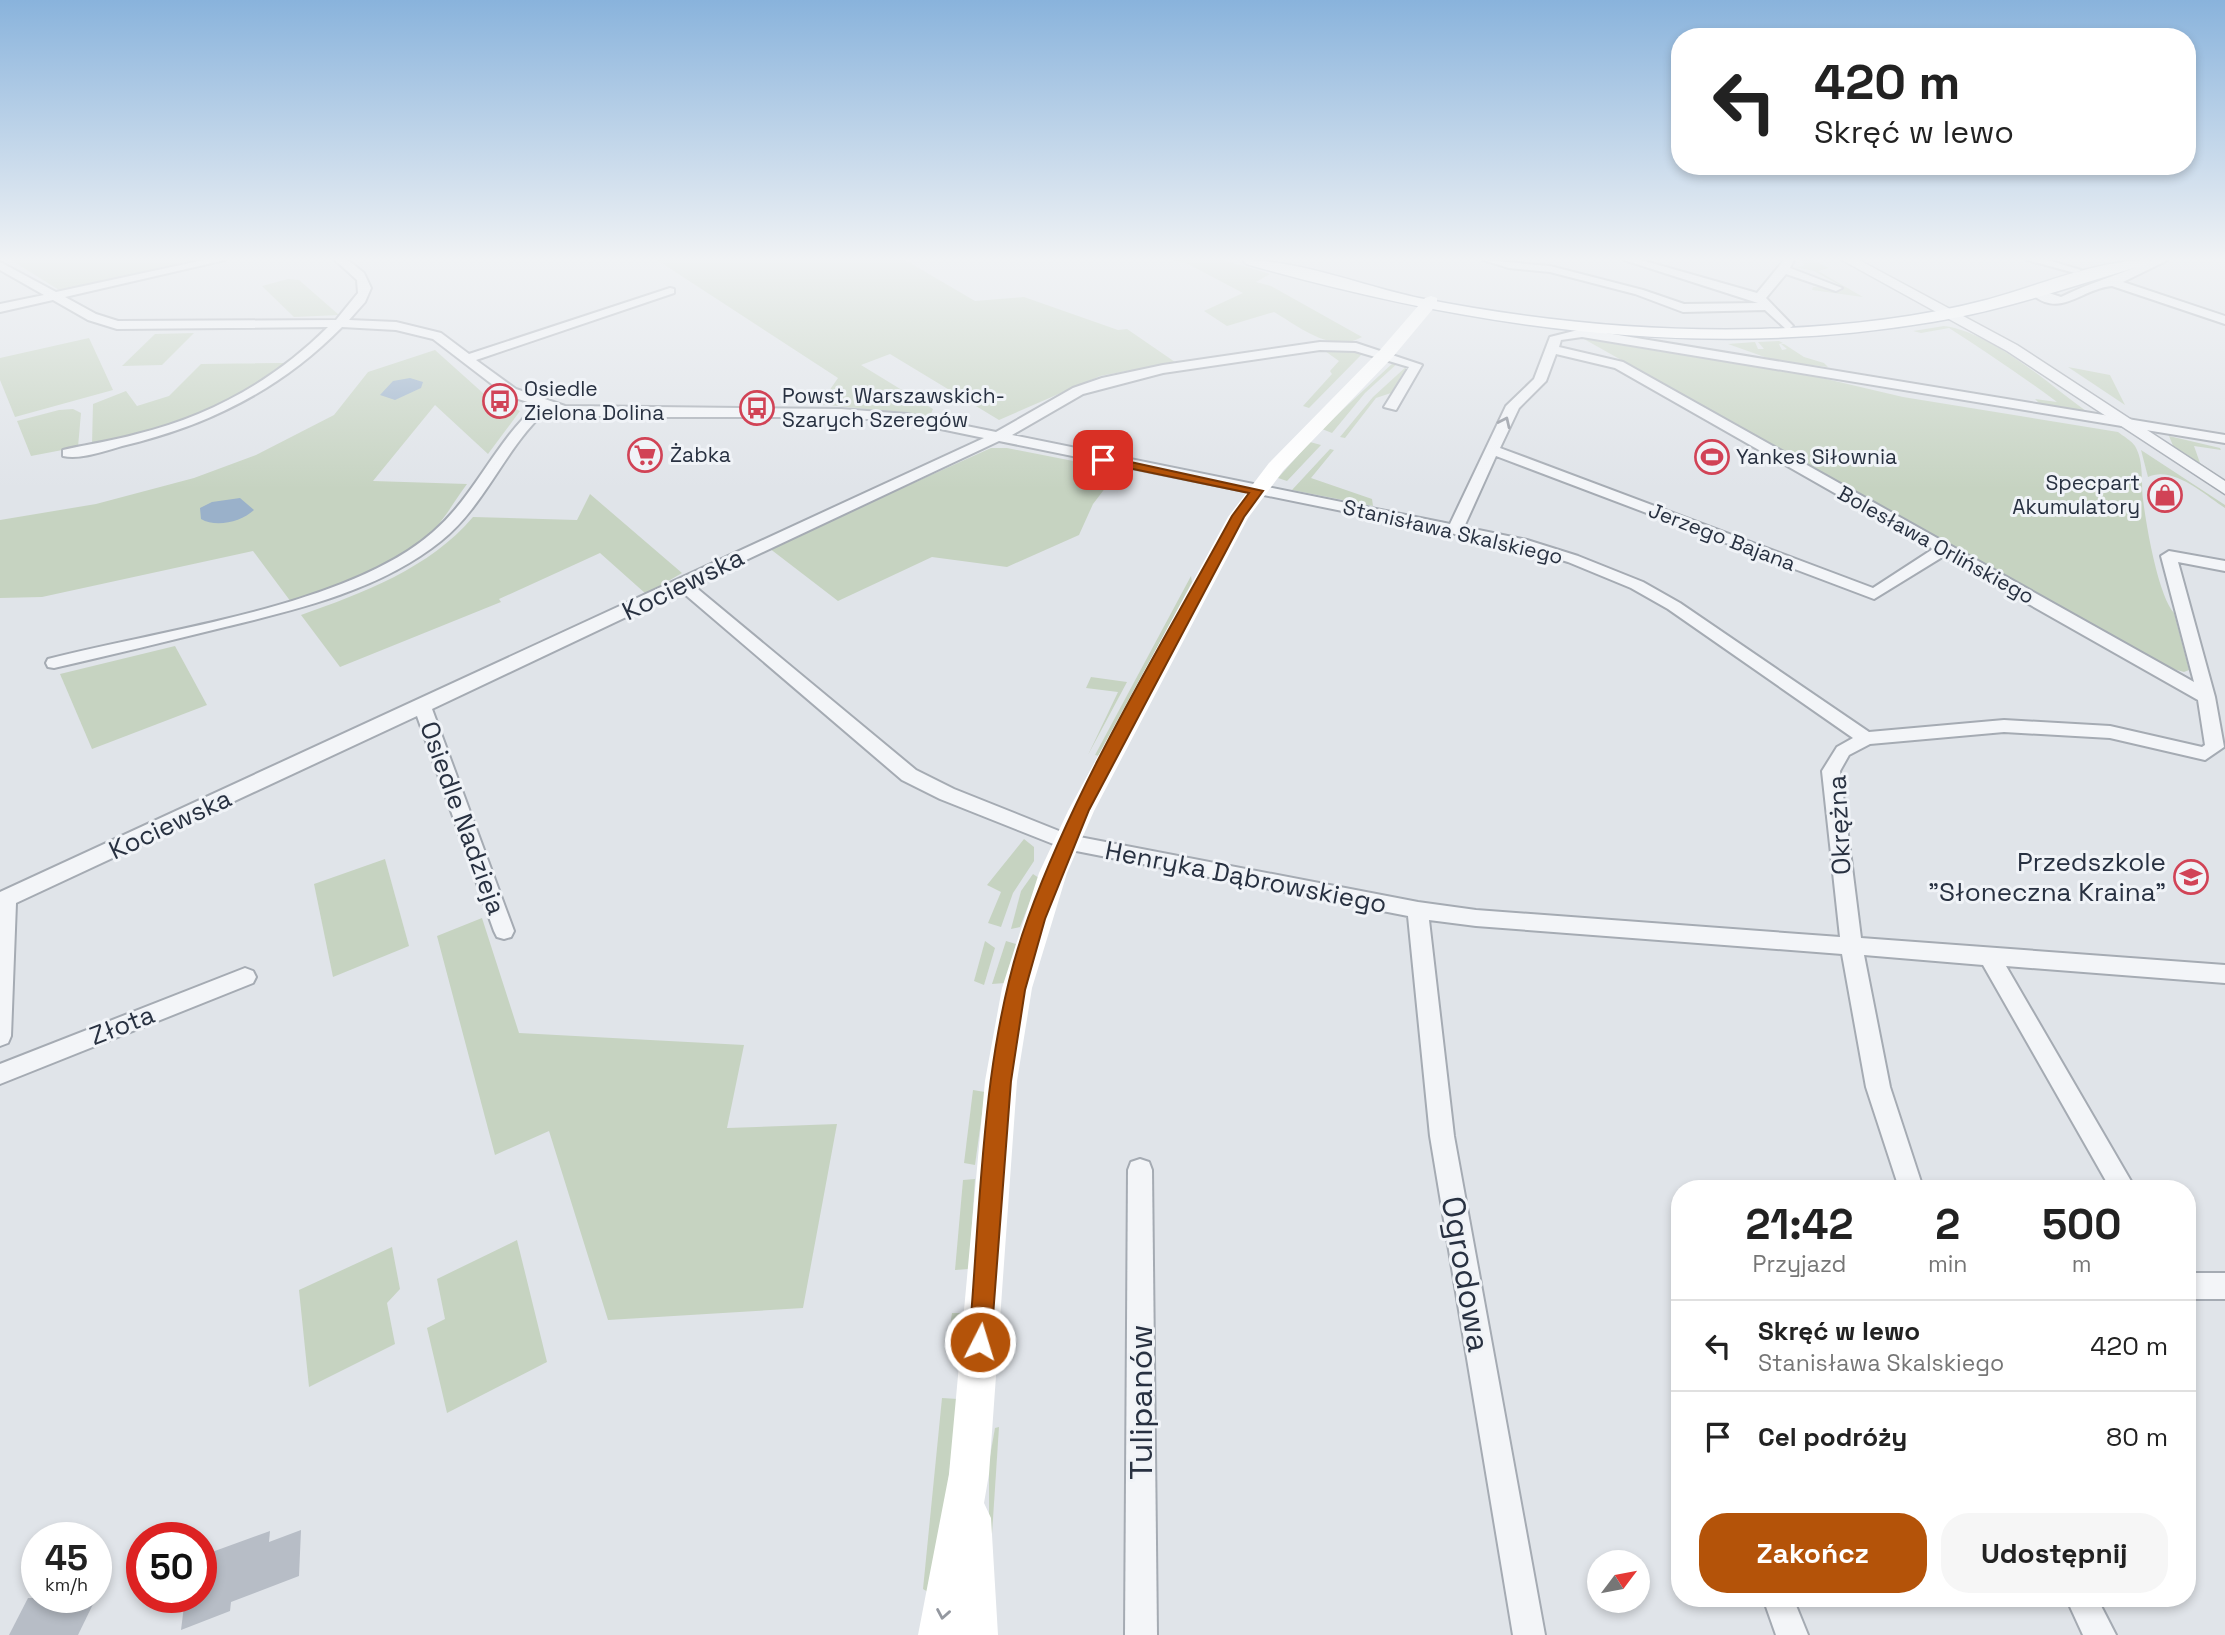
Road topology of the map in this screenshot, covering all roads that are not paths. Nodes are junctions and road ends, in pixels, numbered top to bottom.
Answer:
1 (324, 336) edge
2 (436, 336) edge
3 (534, 336) edge
4 (1401, 336) edge
5 (1557, 336) edge
6 (1606, 336) edge
7 (1994, 336) edge
8 (1550, 349) junction
9 (1386, 354) junction
10 (469, 358) junction
11 (544, 406) junction
12 (1391, 407) dead end
13 (2126, 423) junction
14 (994, 438) junction
15 (2225, 439) edge
16 (1492, 450) junction
17 (68, 453) dead end
18 (2225, 489) edge
19 (1257, 491) junction
20 (1456, 528) junction
21 (1944, 549) junction
22 (2225, 566) edge
23 (681, 584) junction
24 (54, 663) dead end
25 (2206, 697) junction
26 (422, 706) junction
27 (1866, 738) junction
28 (1066, 842) junction
29 (3, 900) edge
30 (1418, 911) junction
31 (504, 931) dead end
32 (1851, 945) junction
33 (1989, 956) junction
34 (2225, 974) edge
35 (245, 977) dead end
36 (0, 1036) edge
37 (0, 1074) edge
38 (1140, 1170) dead end
39 (1908, 1180) edge
40 (2118, 1180) edge
41 (2196, 1286) edge
42 (2225, 1286) edge
43 (969, 1474) junction
44 (1781, 1607) edge
45 (2086, 1607) edge
46 (939, 1635) edge
47 (977, 1635) edge
48 (1141, 1635) edge
49 (1529, 1635) edge
50 (1792, 1635) edge
51 (2100, 1635) edge

1 - 17 street
2 - 10 street, Stanisława Skalskiego
3 - 10 street
4 - 9 main road
5 - 8 street
6 - 13 street
7 - 13 street
16 -> 8 street
8 - 21 street, Bolesława Orlińskiego
9 - 12 street, Kociewska
9 - 14 street, Kociewska
9 - 19 main road
10 - 11 street, Stanisława Skalskiego
11 - 14 street, Stanisława Skalskiego
11 - 24 street
13 - 15 street
13 - 18 street
14 - 19 street, Stanisława Skalskiego
14 - 23 street, Kociewska
16 - 20 street
16 - 21 street, Jerzego Bajana
19 - 20 street, Stanisława Skalskiego
19 - 28 main road
20 - 27 street, Stanisława Skalskiego
21 - 25 street, Bolesława Orlińskiego
22 - 25 street
23 - 26 street, Kociewska
23 - 28 street, Henryka Dąbrowskiego
25 - 27 street, Okrężna
26 - 29 street, Kociewska
26 - 31 street, Osiedle Nadzieja
27 - 32 street, Okrężna
28 - 30 street, Henryka Dąbrowskiego
28 - 43 main road
29 - 36 street
30 - 32 street, Henryka Dąbrowskiego
30 - 49 street, Ogrodowa
32 - 33 street, Henryka Dąbrowskiego
32 - 39 street, Okrężna
33 - 34 street, Henryka Dąbrowskiego
33 - 40 street
35 - 37 street, Złota
38 - 48 street, Tulipanów
41 - 42 street
43 -> 46 main road
43 - 47 main road
44 - 50 street
45 - 51 street

